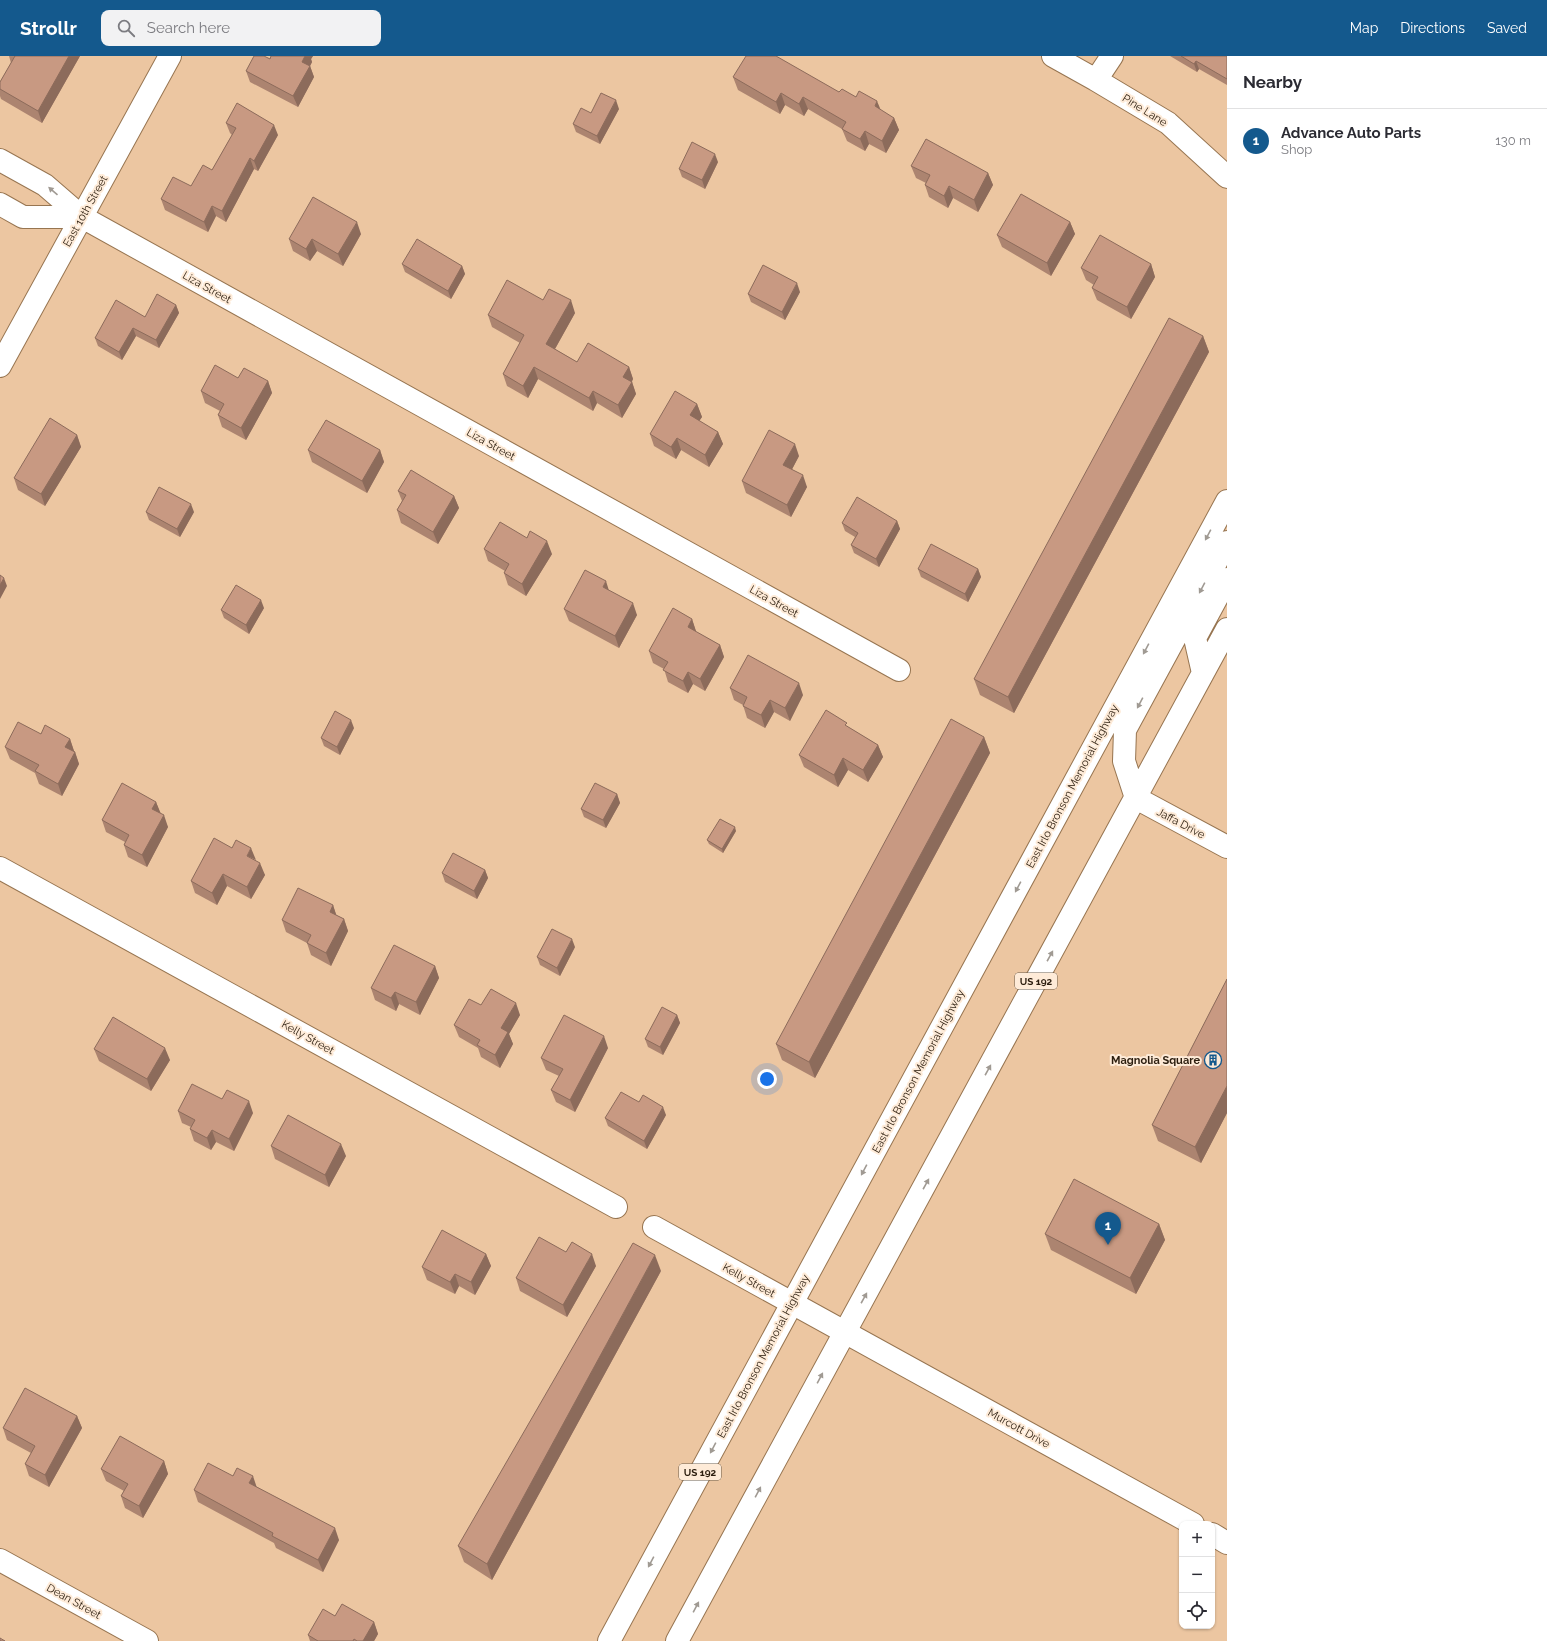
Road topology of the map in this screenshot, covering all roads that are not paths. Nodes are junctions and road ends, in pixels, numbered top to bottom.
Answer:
1 (170, 56) edge
2 (1053, 56) edge
3 (1112, 56) edge
4 (1096, 80) junction
5 (0, 160) edge
6 (1227, 176) edge
7 (0, 204) edge
8 (82, 217) junction
9 (0, 366) edge
10 (1227, 501) edge
11 (1227, 542) edge
12 (1227, 578) edge
13 (1227, 628) edge
14 (899, 670) dead end
15 (1203, 673) junction
16 (1136, 798) junction
17 (1227, 847) edge
18 (0, 868) edge
19 (616, 1206) dead end
20 (654, 1227) dead end
21 (792, 1303) junction
22 (845, 1332) junction
23 (1188, 1521) edge
24 (1215, 1536) edge
25 (1227, 1543) edge
26 (0, 1560) edge
27 (147, 1641) edge
28 (609, 1641) edge
29 (677, 1641) edge

1 - 8 main road, East 10th Street
2 - 4 main road, Pine Lane
3 - 4 main road
4 - 6 main road, Pine Lane
8 -> 5 main road, Liza Street
7 - 8 main road
8 - 9 main road, East 10th Street
8 - 14 main road, Liza Street
10 -> 21 main road, East Irlo Bronson Memorial Highway / US 192
11 -> 16 main road
12 - 15 main road
13 - 15 main road, US 192
15 - 16 main road, US 192
16 - 17 main road, Jaffa Drive
22 -> 16 main road, US 192
18 - 19 main road, Kelly Street
20 - 21 main road, Kelly Street
21 - 22 main road, Kelly Street
21 -> 28 main road, East Irlo Bronson Memorial Highway / US 192
22 - 23 main road, Murcott Drive
29 -> 22 main road, US 192
24 - 25 main road
26 - 27 main road, Dean Street

